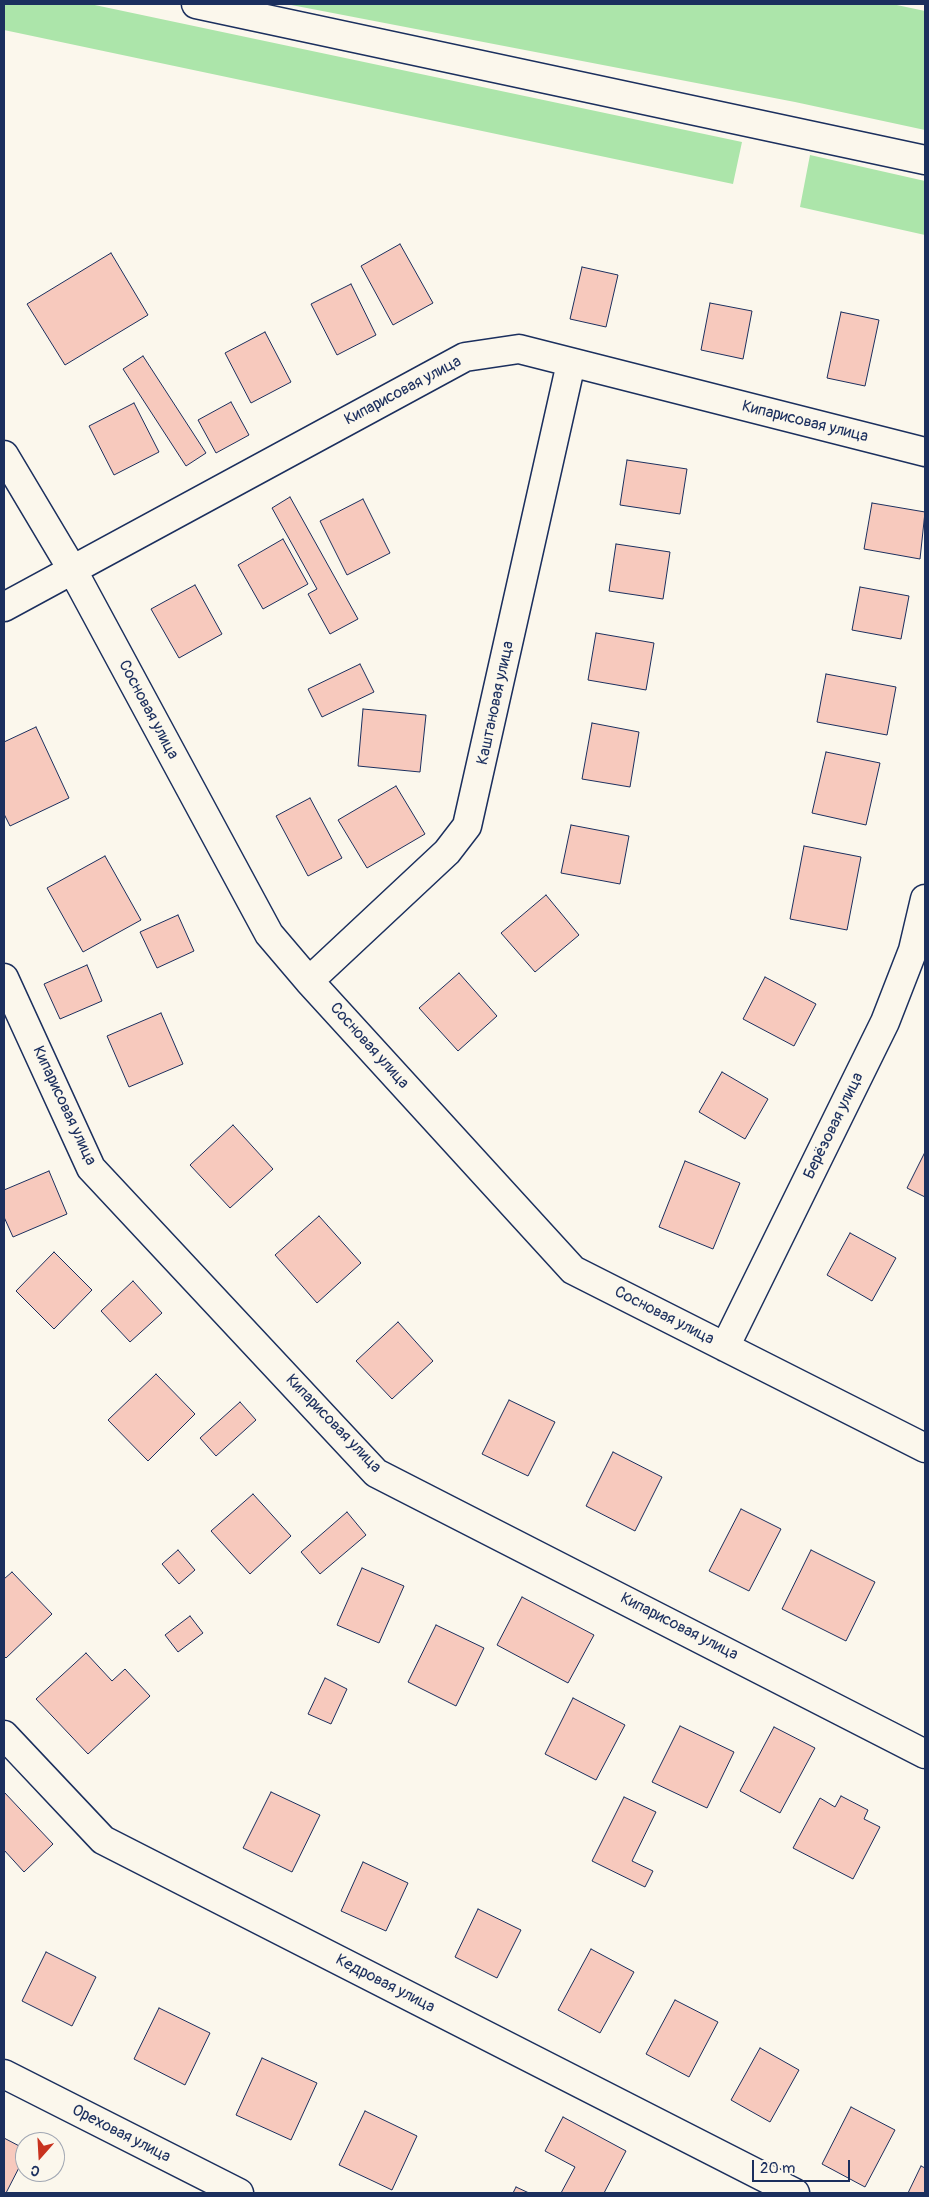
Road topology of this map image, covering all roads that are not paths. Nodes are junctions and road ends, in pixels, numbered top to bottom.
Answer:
1 (196, 4) edge
2 (925, 160) edge
3 (571, 363) junction
4 (925, 452) edge
5 (4, 455) edge
6 (72, 569) junction
7 (4, 607) edge
8 (925, 899) edge
9 (4, 978) edge
10 (309, 981) junction
11 (725, 1347) junction
12 (925, 1448) edge
13 (4, 1735) edge
14 (925, 1754) edge
15 (4, 2074) edge
16 (239, 2193) edge
17 (795, 2193) edge

1 - 2 street
3 - 4 street, Кипарисовая улица
3 - 6 street, Кипарисовая улица
3 - 10 street, Каштановая улица
5 - 6 street, Сосновая улица
6 - 7 street, Кипарисовая улица
6 - 10 street, Сосновая улица
8 - 11 street, Берёзовая улица
9 - 14 street, Кипарисовая улица
10 - 11 street, Сосновая улица
11 - 12 street, Сосновая улица
13 - 17 street, Кедровая улица
15 - 16 street, Ореховая улица

